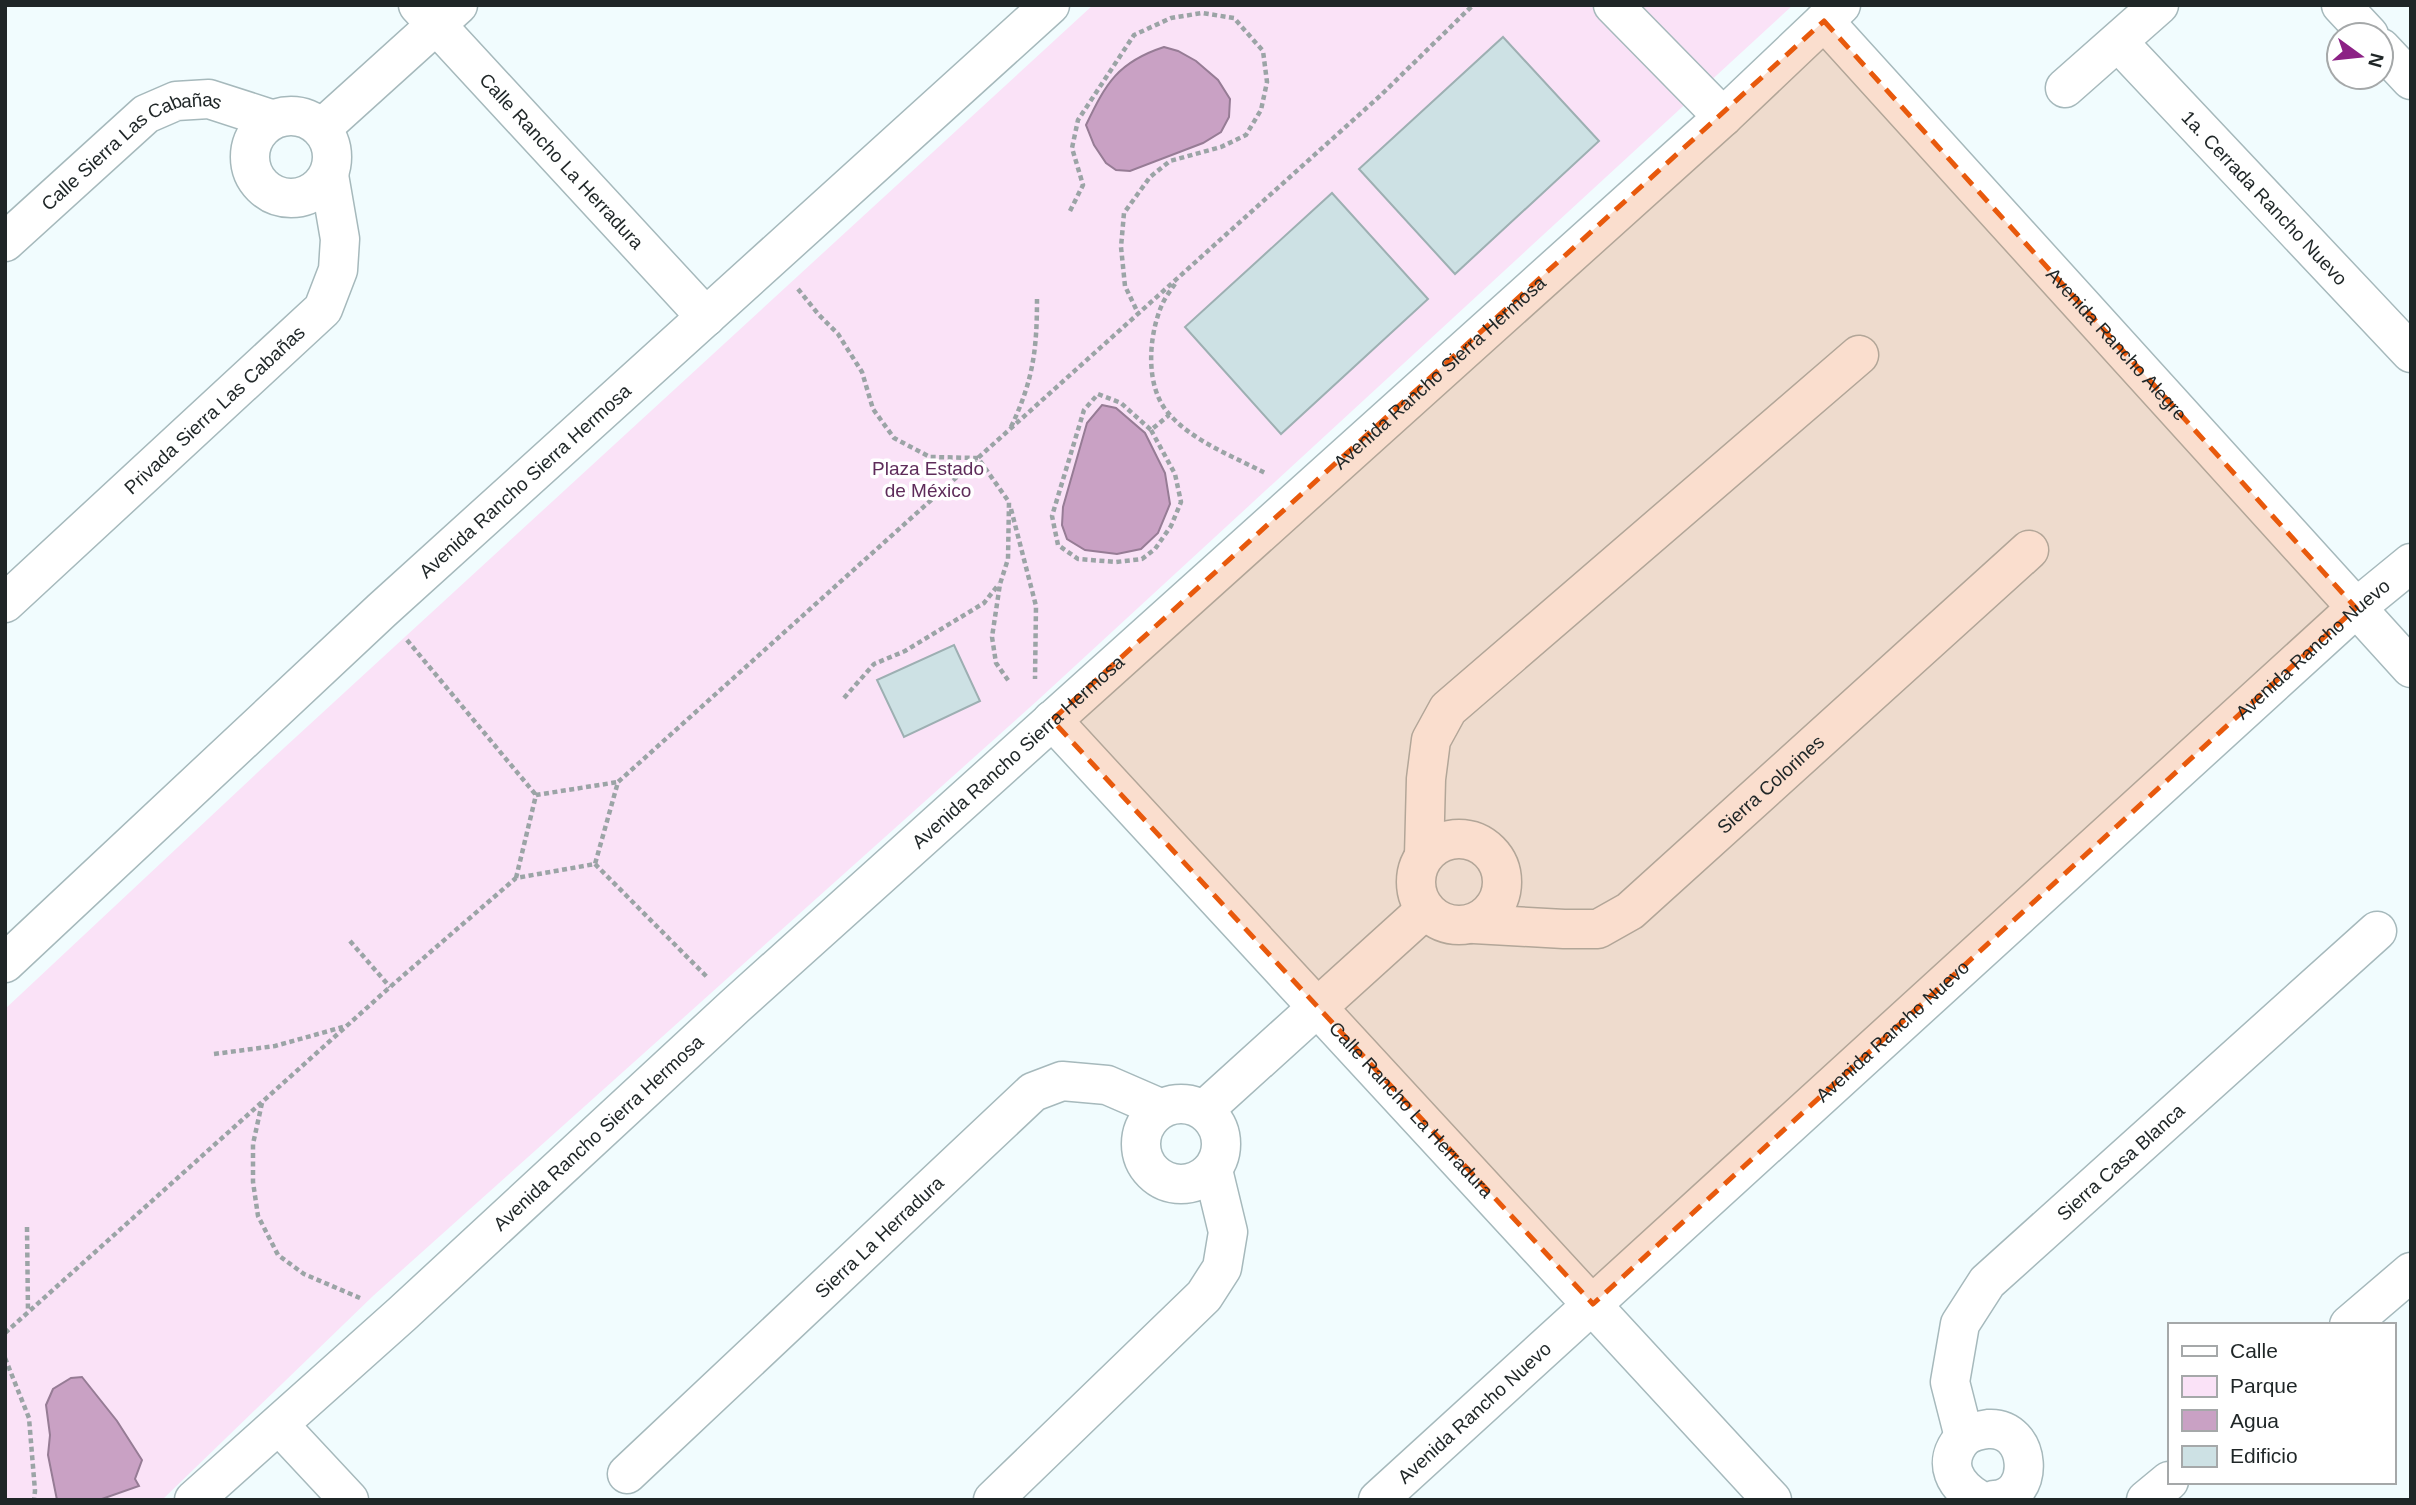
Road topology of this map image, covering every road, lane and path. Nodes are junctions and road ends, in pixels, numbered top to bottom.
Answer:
1 (1050, 5) edge
2 (1473, 5) edge
3 (1614, 5) edge
4 (2160, 5) edge
5 (2341, 5) edge
6 (437, 12) edge
7 (1832, 13) edge
8 (2356, 21) edge
9 (2118, 42) junction
10 (2395, 63) edge
11 (2411, 80) edge
12 (2065, 88) dead end
13 (1723, 117) junction
14 (271, 119) junction
15 (323, 127) junction
16 (329, 175) junction
17 (1070, 211) dead end
18 (5, 242) edge
19 (773, 256) junction
20 (1179, 277) junction
21 (1037, 299) dead end
22 (1138, 313) junction
23 (706, 317) junction
24 (2411, 354) edge
25 (1860, 355) dead end
26 (1169, 415) junction
27 (1010, 429) junction
28 (1151, 430) junction
29 (978, 458) junction
30 (1303, 496) junction
31 (1009, 502) junction
32 (2029, 550) dead end
33 (2411, 563) edge
34 (1000, 584) junction
35 (5, 603) edge
36 (2356, 608) junction
37 (382, 610) junction
38 (2411, 668) edge
39 (1010, 683) dead end
40 (844, 698) dead end
41 (1052, 720) junction
42 (618, 782) junction
43 (536, 794) junction
44 (1424, 856) junction
45 (595, 864) junction
46 (516, 878) junction
47 (1425, 910) junction
48 (1474, 924) junction
49 (2378, 931) dead end
50 (350, 941) dead end
51 (5, 962) edge
52 (390, 987) junction
53 (735, 1006) junction
54 (1320, 1007) junction
55 (345, 1027) junction
56 (214, 1054) dead end
57 (262, 1103) junction
58 (1160, 1108) junction
59 (1204, 1110) junction
60 (1213, 1170) junction
61 (27, 1227) dead end
62 (2411, 1272) edge
63 (1593, 1304) junction
64 (28, 1312) junction
65 (402, 1314) junction
66 (2351, 1323) edge
67 (5, 1333) edge
68 (5, 1358) edge
69 (279, 1425) junction
70 (1965, 1437) junction
71 (627, 1474) dead end
72 (2168, 1482) edge
73 (1972, 1497) edge
74 (34, 1500) edge
75 (194, 1500) edge
76 (349, 1500) edge
77 (993, 1500) edge
78 (1378, 1500) edge
79 (1772, 1500) edge
80 (2001, 1500) edge
81 (2146, 1500) edge

1 - 19 street, Avenida Rancho Sierra Hermosa
2 - 20 path
3 - 13 street
4 - 9 street
5 - 8 street
6 - 15 street
6 - 23 street, Calle Rancho La Herradura
7 - 13 street, Avenida Rancho Sierra Hermosa
7 - 36 street, Avenida Rancho Alegre
9 - 12 street
9 - 24 street, 1a. Cerrada Rancho Nuevo
10 - 11 street
13 - 30 street, Avenida Rancho Sierra Hermosa
14 - 15 street
14 - 16 street
14 - 18 street, Calle Sierra Las Cabañas
15 - 16 street
16 - 35 street, Privada Sierra Las Cabañas
17 - 22 path
19 - 23 street, Avenida Rancho Sierra Hermosa
19 - 29 path
20 - 22 path
20 - 26 path
21 - 27 path
22 - 27 path
23 - 37 street, Avenida Rancho Sierra Hermosa
25 - 44 street
26 - 28 path
26 - 30 path
27 - 29 path
28 - 28 path
29 - 31 path
29 - 42 path
30 - 41 street, Avenida Rancho Sierra Hermosa
31 - 34 path
31 - 41 path
32 - 48 street, Sierra Colorines
33 - 36 street, Avenida Rancho Nuevo
34 - 39 path
34 - 40 path
36 - 38 street, Avenida Rancho Alegre
36 - 63 street, Avenida Rancho Nuevo
37 - 43 path
37 - 51 street, Avenida Rancho Sierra Hermosa
41 - 53 street, Avenida Rancho Sierra Hermosa
41 - 54 street, Calle Rancho La Herradura
42 - 43 path
42 - 45 path
43 - 46 path
44 - 47 street
44 - 48 street
45 - 46 path
45 - 53 path
46 - 52 path
47 - 48 street, Sierra Colorines
47 - 54 street
49 - 70 street, Sierra Casa Blanca
50 - 52 path
52 - 55 path
53 - 65 street, Avenida Rancho Sierra Hermosa
54 - 59 street
54 - 63 street, Calle Rancho La Herradura
55 - 56 path
55 - 57 path
57 - 64 path
57 - 65 path
58 - 59 street, Sierra La Herradura
58 - 60 street
58 - 71 street, Sierra La Herradura
59 - 60 street
60 - 77 street
61 - 64 path
62 - 66 street
63 - 78 street, Avenida Rancho Nuevo
63 - 79 street, Calle Rancho La Herradura
64 - 67 path
65 - 69 street, Avenida Rancho Sierra Hermosa
68 - 74 path
69 - 75 street, Avenida Rancho Sierra Hermosa
69 - 76 street
70 - 73 street
70 - 80 street
72 - 81 street
73 - 80 street

